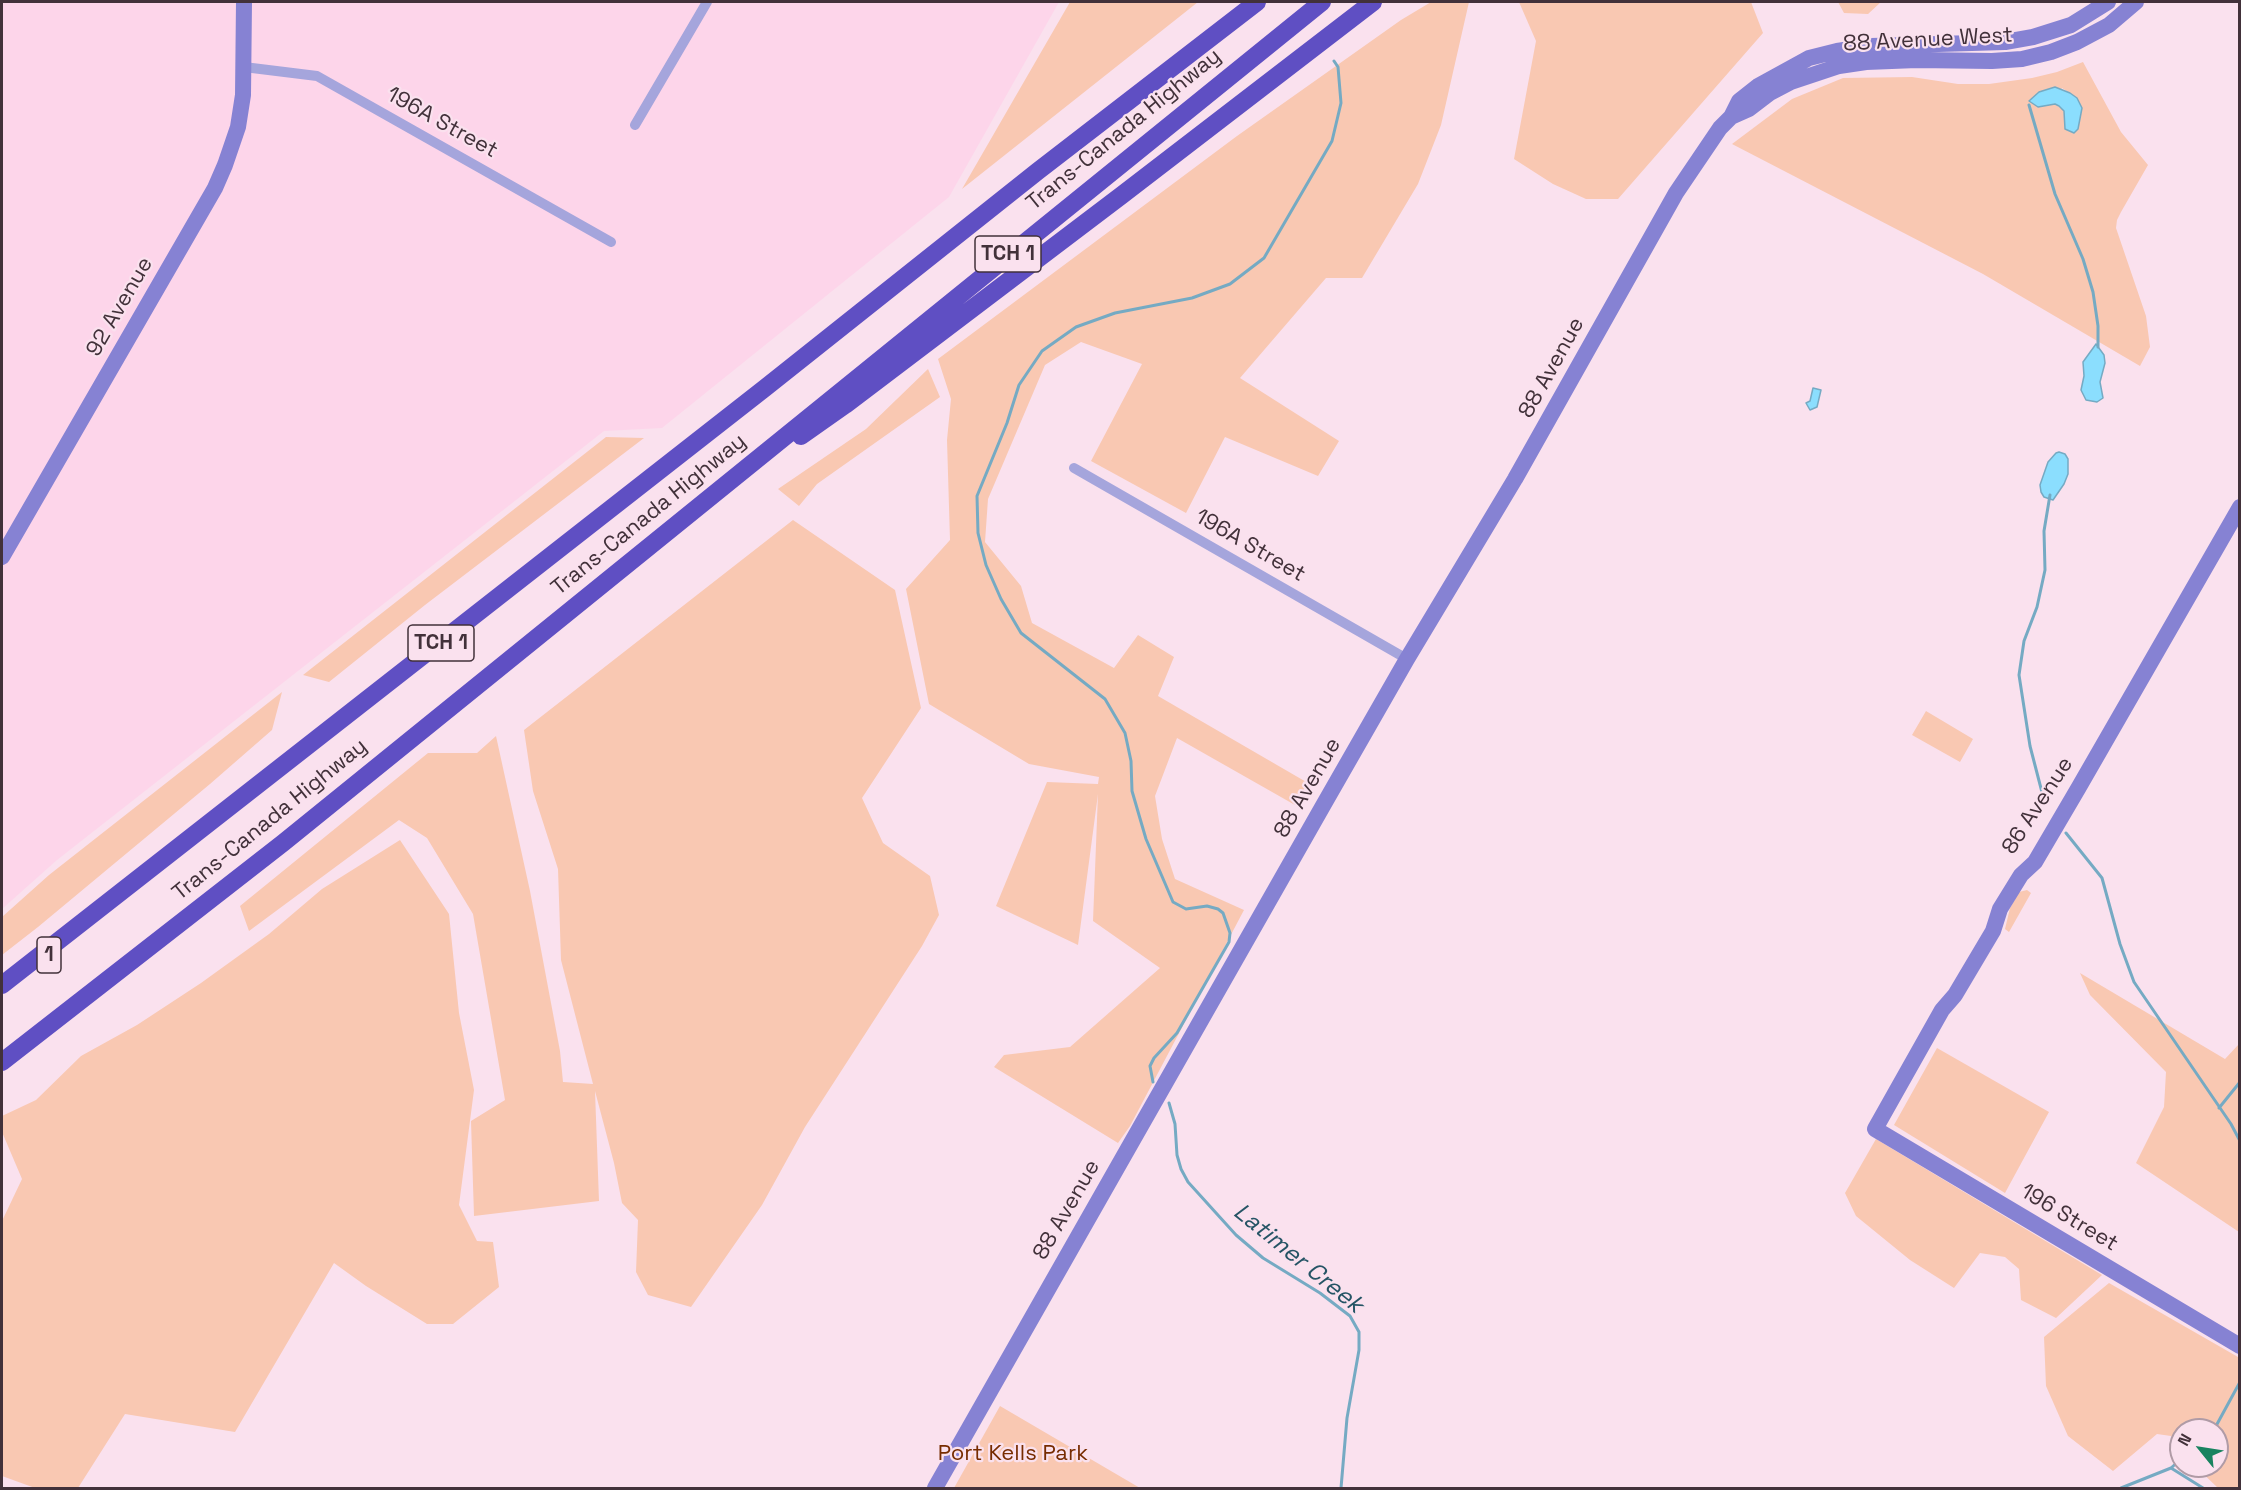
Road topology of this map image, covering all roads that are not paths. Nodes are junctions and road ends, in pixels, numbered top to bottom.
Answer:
1 (244, 2) edge
2 (707, 2) edge
3 (1242, 2) edge
4 (1257, 2) edge
5 (1322, 2) edge
6 (1373, 2) edge
7 (2108, 2) edge
8 (2136, 2) edge
9 (244, 67) junction
10 (1130, 100) junction
11 (1731, 117) junction
12 (635, 125) dead end
13 (611, 242) dead end
14 (1074, 468) dead end
15 (2240, 507) edge
16 (696, 509) junction
17 (2, 557) edge
18 (1407, 659) junction
19 (96, 912) junction
20 (2, 985) edge
21 (2, 998) edge
22 (2, 1062) edge
23 (1875, 1129) joint
24 (2240, 1346) edge
25 (935, 1488) edge

1 - 9 main road, 92 Avenue
2 - 12 street
3 - 10 highway
4 - 10 highway, Trans-Canada Highway / TCH 1
5 - 16 highway, Trans-Canada Highway / TCH 1
6 - 16 highway
7 - 11 main road, 88 Avenue West
8 - 11 main road, 88 Avenue West
9 - 13 street, 196A Street
9 - 17 main road, 92 Avenue
10 - 19 highway, Trans-Canada Highway / TCH 1
11 - 18 main road, 88 Avenue
14 - 18 street, 196A Street
15 - 23 main road, 86 Avenue
16 - 22 highway, Trans-Canada Highway / TCH 1
18 - 25 main road, 88 Avenue
19 - 20 highway, Trans-Canada Highway / TCH 1
19 - 21 highway, Trans-Canada Highway / 1
23 - 24 main road, 196 Street

